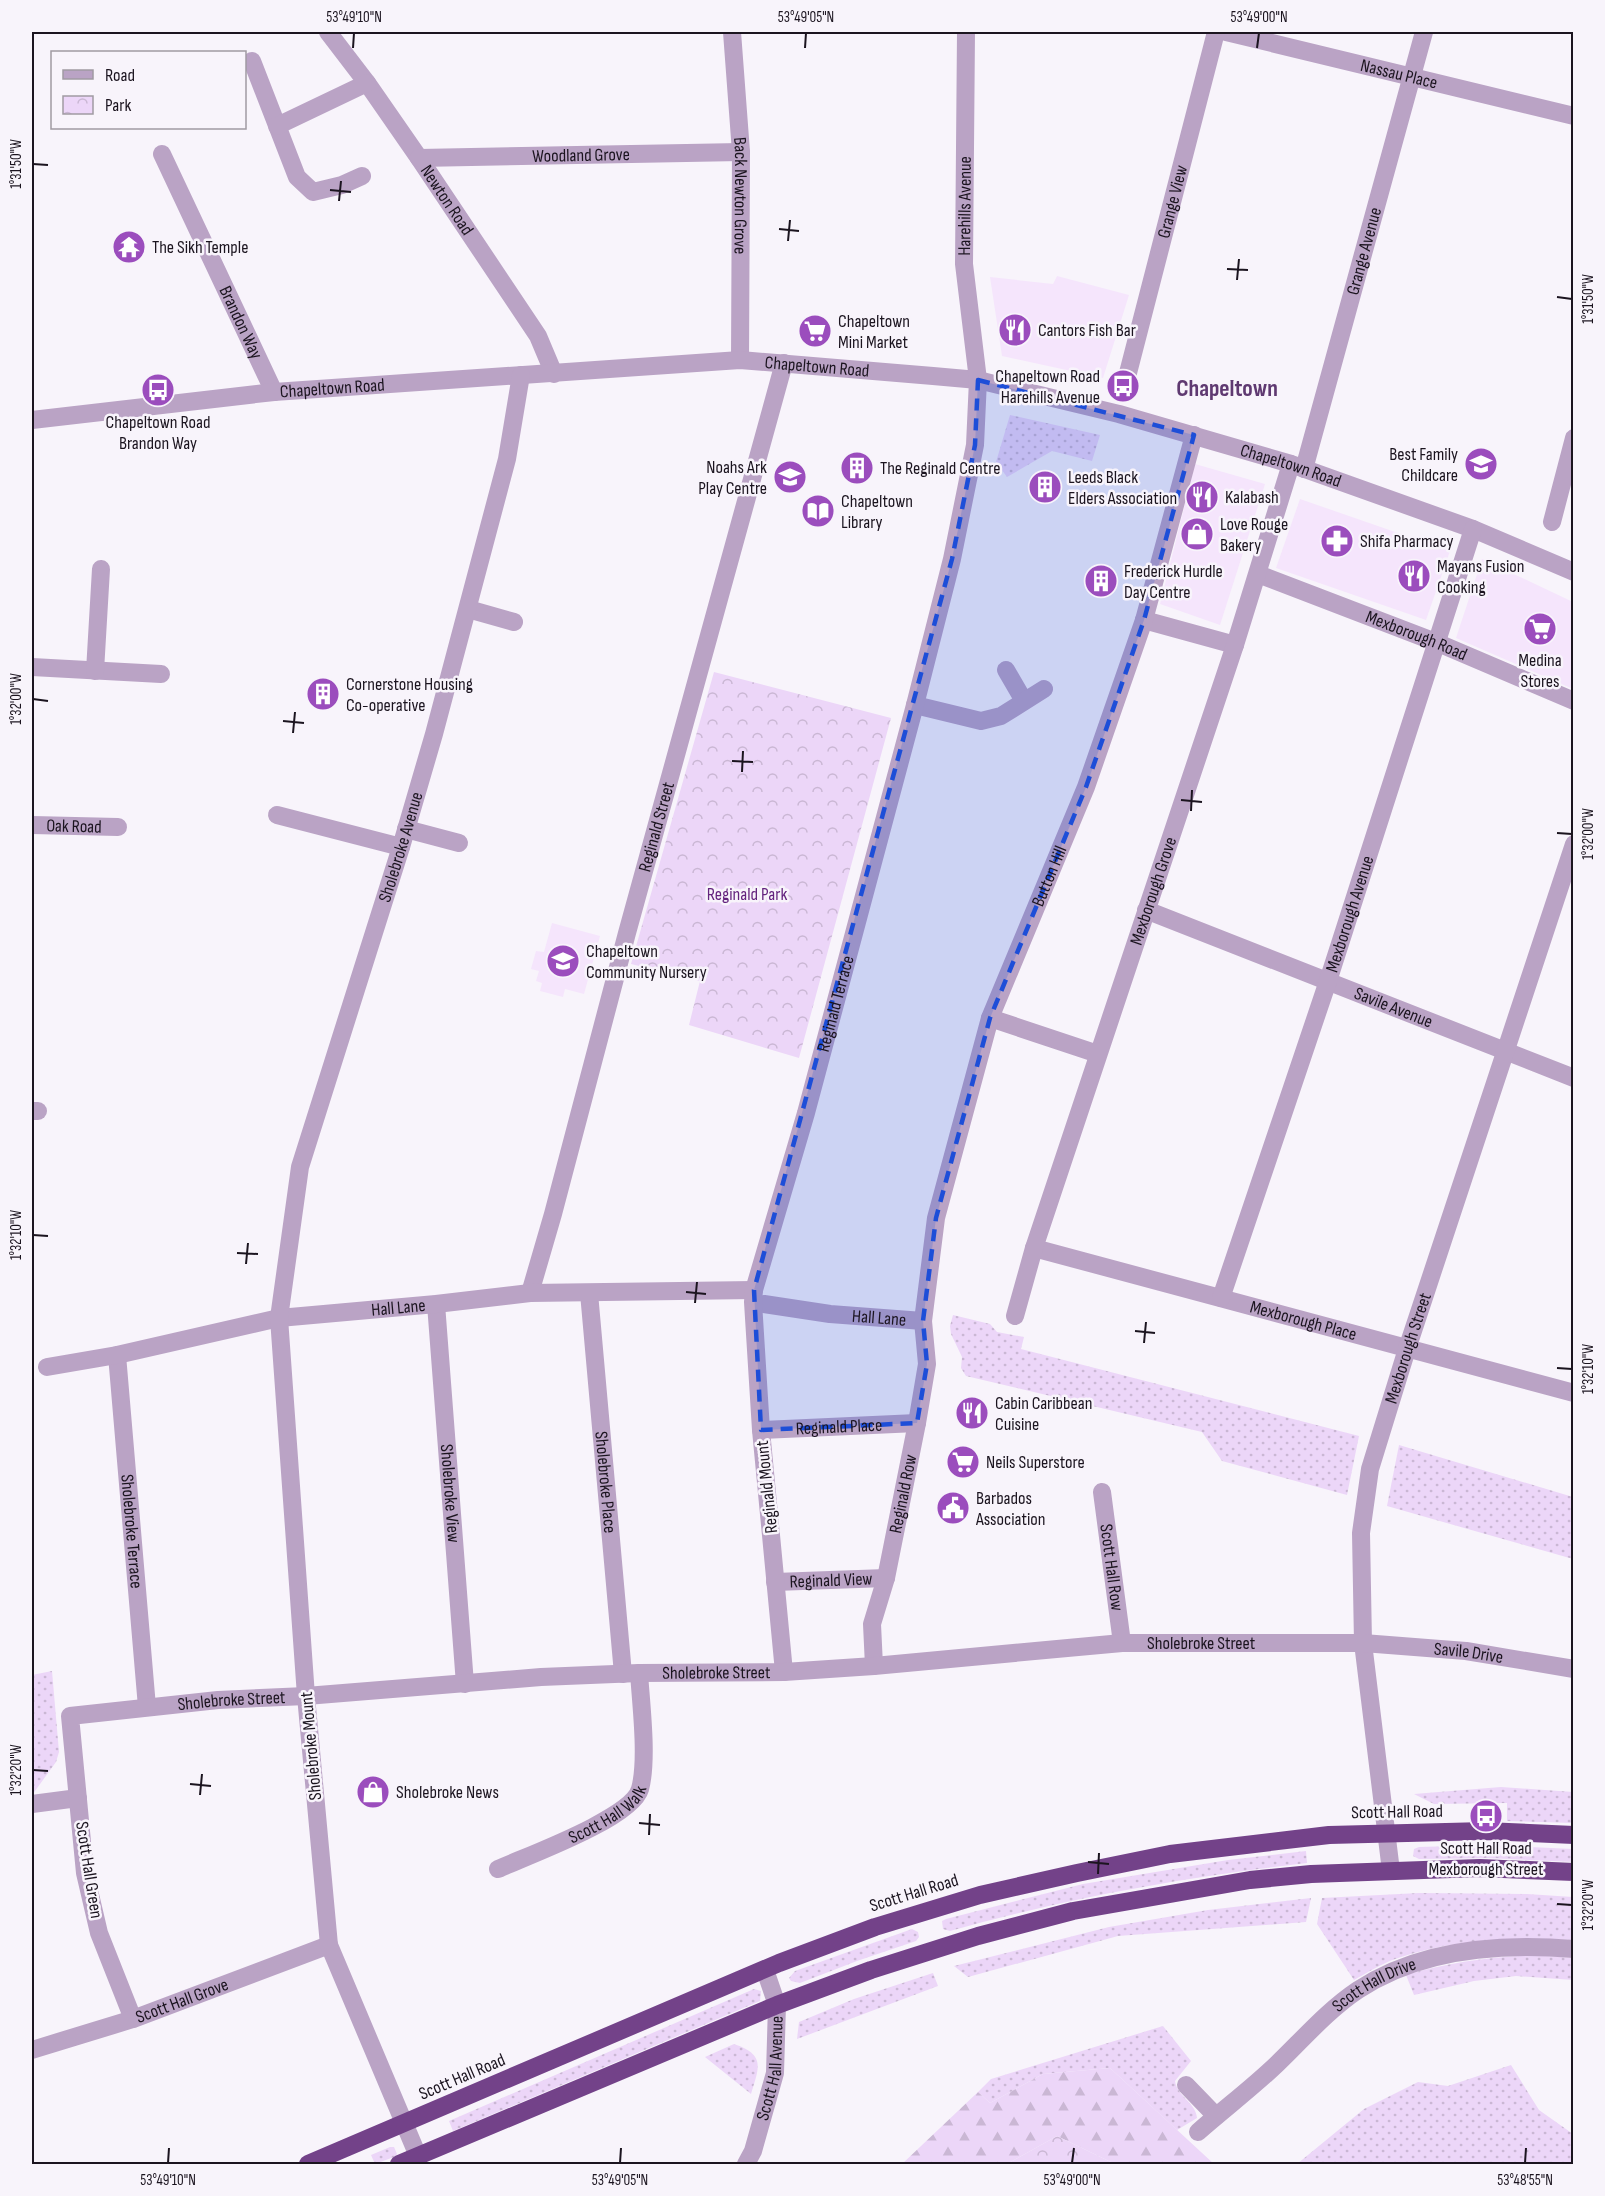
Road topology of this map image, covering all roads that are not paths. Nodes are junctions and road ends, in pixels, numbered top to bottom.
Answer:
1 (732, 32) edge
2 (966, 32) edge
3 (1216, 32) edge
4 (1226, 32) edge
5 (1424, 32) edge
6 (338, 35) edge
7 (252, 61) dead end
8 (1412, 77) junction
9 (367, 83) junction
10 (1574, 116) edge
11 (277, 126) junction
12 (741, 152) junction
13 (162, 154) dead end
14 (419, 158) junction
15 (362, 176) dead end
16 (740, 360) junction
17 (784, 363) junction
18 (1128, 373) dead end
19 (554, 374) junction
20 (521, 375) junction
21 (978, 380) junction
22 (274, 392) junction
23 (32, 420) edge
24 (1194, 435) junction
25 (1574, 438) edge
26 (1298, 467) junction
27 (1552, 522) dead end
28 (1473, 529) junction
29 (101, 569) dead end
30 (1574, 572) edge
31 (1258, 574) junction
32 (468, 609) junction
33 (1144, 620) junction
34 (514, 622) dead end
35 (1438, 643) junction
36 (1235, 645) junction
37 (32, 668) edge
38 (1006, 670) dead end
39 (95, 671) junction
40 (160, 674) dead end
41 (1044, 688) dead end
42 (1024, 701) junction
43 (1574, 701) edge
44 (915, 705) junction
45 (278, 815) dead end
46 (32, 825) edge
47 (118, 827) dead end
48 (406, 829) junction
49 (459, 843) dead end
50 (1574, 844) edge
51 (401, 847) junction
52 (1146, 910) junction
53 (1328, 981) junction
54 (990, 1018) junction
55 (1506, 1052) junction
56 (1098, 1054) junction
57 (1574, 1078) edge
58 (1034, 1248) junction
59 (530, 1293) junction
60 (589, 1293) junction
61 (1221, 1298) junction
62 (757, 1299) junction
63 (436, 1304) junction
64 (1015, 1316) dead end
65 (279, 1318) junction
66 (923, 1321) junction
67 (1407, 1349) junction
68 (117, 1355) junction
69 (47, 1367) dead end
70 (1574, 1393) edge
71 (917, 1423) junction
72 (761, 1430) junction
73 (1102, 1492) dead end
74 (886, 1578) junction
75 (775, 1582) junction
76 (1122, 1643) junction
77 (1363, 1643) junction
78 (874, 1666) junction
79 (1574, 1669) edge
80 (784, 1672) junction
81 (631, 1673) junction
82 (465, 1684) junction
83 (306, 1696) junction
84 (147, 1707) junction
85 (70, 1716) joint
86 (78, 1798) junction
87 (32, 1804) edge
88 (1388, 1833) junction
89 (1574, 1835) edge
90 (498, 1869) dead end
91 (1392, 1871) junction
92 (1574, 1872) edge
93 (329, 1945) junction
94 (1574, 1949) edge
95 (765, 1970) junction
96 (777, 2005) junction
97 (133, 2019) junction
98 (32, 2050) edge
99 (1186, 2085) dead end
100 (1216, 2116) junction
101 (405, 2125) junction
102 (1198, 2132) dead end
103 (418, 2156) junction
104 (308, 2164) edge
105 (399, 2164) edge
106 (746, 2164) edge

1 - 12 street, Back Newton Grove
2 - 21 street, Harehills Avenue
3 - 18 street, Grange View
4 - 8 street, Nassau Place
5 - 8 street, Grange Avenue
6 - 9 street, Newton Road
7 - 11 street
8 - 10 street, Nassau Place
8 - 26 street, Grange Avenue
9 - 11 street
9 - 14 street, Newton Road
11 - 15 street
12 - 14 street, Woodland Grove
12 - 16 street, Back Newton Grove
13 - 22 street, Brandon Way
14 - 19 street, Newton Road
16 - 17 street, Chapeltown Road
16 - 19 street, Chapeltown Road
17 - 21 street, Chapeltown Road
17 - 59 street, Reginald Street
19 - 20 street, Chapeltown Road
20 - 22 street, Chapeltown Road
20 - 32 street, Sholebroke Avenue
21 - 24 street, Chapeltown Road
21 - 44 street, Reginald Terrace
22 - 23 street, Chapeltown Road
24 - 26 street, Chapeltown Road
24 - 33 street, Button Hill
25 - 27 street
26 - 28 street, Chapeltown Road
26 - 31 street, Mexborough Grove
28 - 30 street, Chapeltown Road
28 - 35 street, Mexborough Avenue
29 - 39 street
31 - 35 street, Mexborough Road
31 - 36 street, Mexborough Grove
32 - 34 street
32 - 48 street, Sholebroke Avenue
33 - 36 street
33 - 54 street, Button Hill
35 - 43 street, Mexborough Road
35 - 53 street, Mexborough Avenue
36 - 52 street, Mexborough Grove
37 - 39 street
38 - 42 street
39 - 40 street
41 - 42 street
42 - 44 street
44 - 62 street, Reginald Terrace
45 - 51 street
46 - 47 street, Oak Road
48 - 49 street
48 - 51 street, Sholebroke Avenue
50 - 55 street, Mexborough Street
51 - 65 street, Sholebroke Avenue
52 - 53 street, Savile Avenue
52 - 56 street, Mexborough Grove
53 - 55 street, Savile Avenue
53 - 61 street, Mexborough Avenue
54 - 56 street
54 - 66 street, Button Hill
55 - 57 street, Savile Avenue
55 - 67 street, Mexborough Street
56 - 58 street, Mexborough Grove
58 - 61 street, Mexborough Place
58 - 64 street, Mexborough Grove
59 - 60 street, Hall Lane
59 - 63 street, Hall Lane
60 - 62 street, Hall Lane
60 - 81 street, Sholebroke Place
61 - 67 street, Mexborough Place
62 - 66 street, Hall Lane
62 - 72 street, Reginald Mount
63 - 65 street, Hall Lane
63 - 82 street, Sholebroke View
65 - 68 street, Hall Lane
65 - 83 street, Sholebroke Mount
66 - 71 street, Reginald Row
67 - 70 street, Mexborough Place
67 - 77 street, Mexborough Street
68 - 69 street, Hall Lane
68 - 84 street, Sholebroke Terrace
71 - 72 street, Reginald Place
71 - 74 street, Reginald Row
72 - 75 street, Reginald Mount
73 - 76 street, Scott Hall Row
74 - 75 street, Reginald View
74 - 78 street, Reginald Row
75 - 80 street, Reginald Mount
76 - 77 street, Sholebroke Street
76 - 78 street, Sholebroke Street
77 - 79 street, Savile Drive
77 - 88 street, Mexborough Street
78 - 80 street, Sholebroke Street
80 - 81 street, Sholebroke Street
81 - 82 street, Sholebroke Street
81 - 90 street, Scott Hall Walk
82 - 83 street, Sholebroke Street
83 - 84 street, Sholebroke Street
83 - 93 street, Sholebroke Mount
84 - 85 street, Sholebroke Street
85 - 86 street, Scott Hall Green
86 - 87 street
86 - 97 street, Scott Hall Green
88 - 89 highway, Scott Hall Road
88 - 91 street, Mexborough Street
88 - 95 highway, Scott Hall Road
91 - 92 highway
91 - 96 highway
93 - 97 street, Scott Hall Grove
93 - 101 street, Sholebroke Mount
94 - 100 street, Scott Hall Drive
95 - 96 street, Scott Hall Avenue
95 - 101 highway, Scott Hall Road
96 - 103 highway
96 - 106 street, Scott Hall Avenue
97 - 98 street, Scott Hall Grove
99 - 100 street
100 - 102 street, Scott Hall Drive
101 - 103 street, Sholebroke Mount
101 - 104 highway, Scott Hall Road
103 - 105 highway

